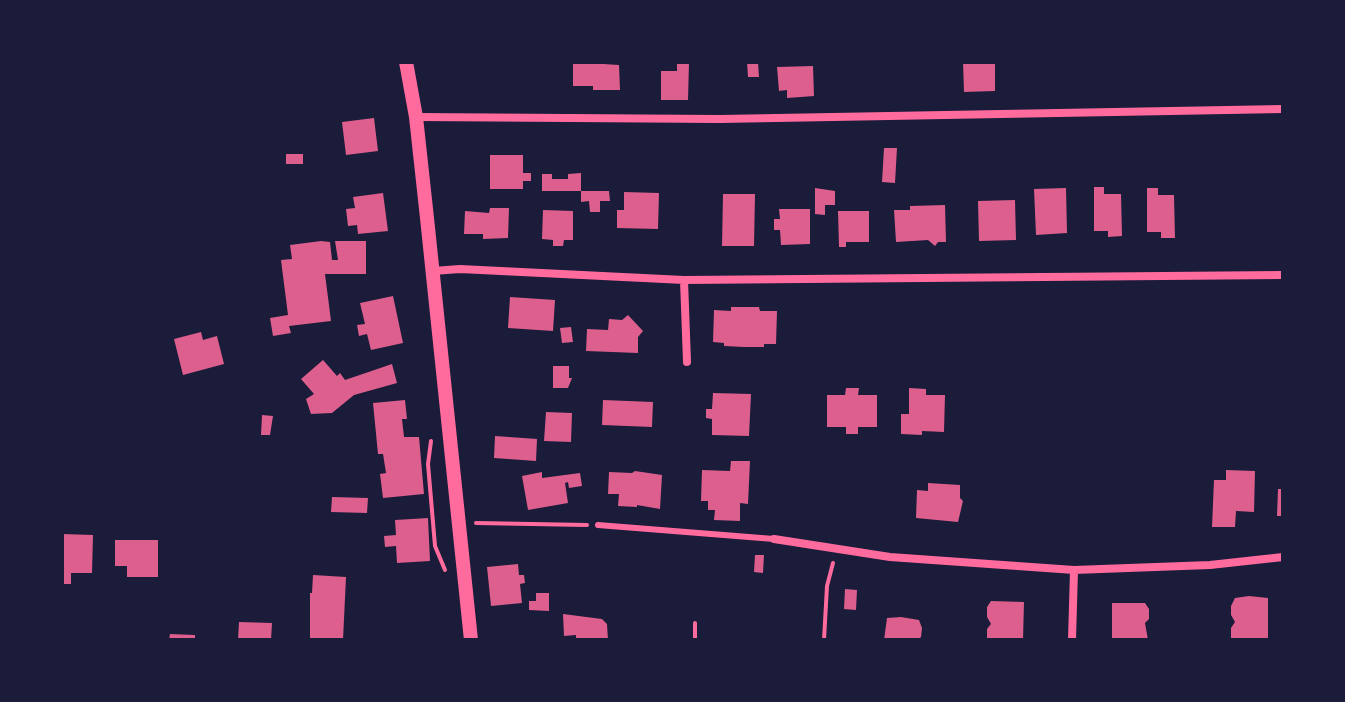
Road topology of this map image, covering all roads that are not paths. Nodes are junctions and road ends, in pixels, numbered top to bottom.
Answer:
1 (406, 62) edge
2 (1283, 109) edge
3 (416, 117) junction
4 (433, 271) junction
5 (1283, 275) edge
6 (684, 280) junction
7 (687, 362) dead end
8 (598, 525) road end
9 (774, 539) joint
10 (1283, 557) edge
11 (1074, 570) junction
12 (471, 640) edge
13 (1072, 640) edge

1 - 3 street
2 - 3 street
3 - 4 street
4 - 6 street
4 - 12 street
5 - 6 street
6 - 7 street
8 - 9 lane
9 - 11 street
10 - 11 street
11 - 13 street

